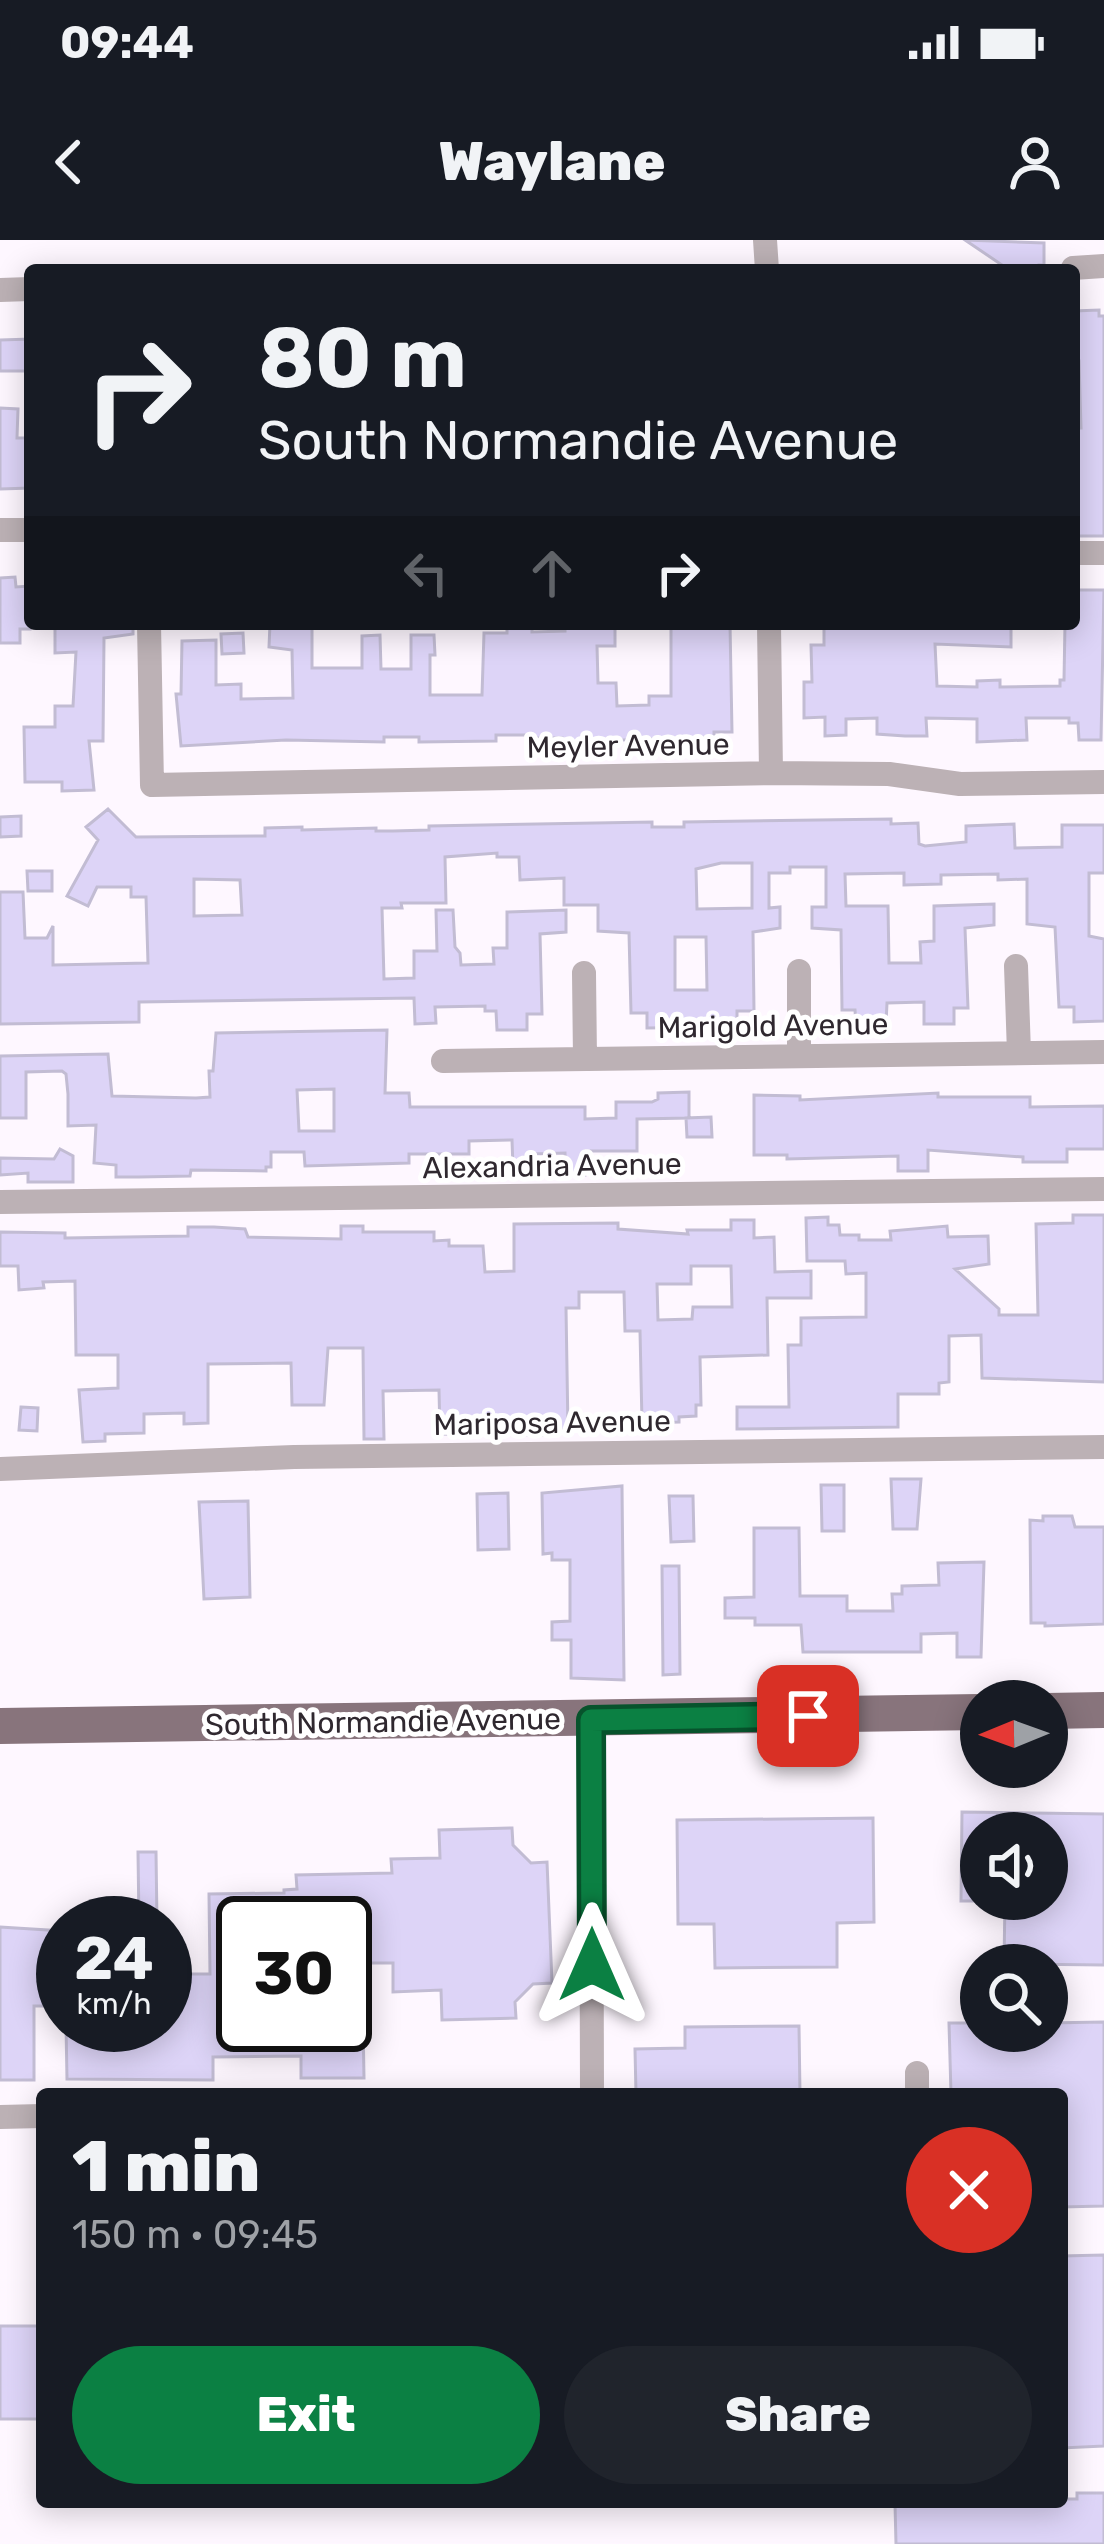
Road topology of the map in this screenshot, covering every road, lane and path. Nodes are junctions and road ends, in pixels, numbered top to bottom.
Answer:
1 (149, 630) edge
2 (769, 630) edge
3 (770, 773) junction
4 (1104, 782) edge
5 (1016, 966) dead end
6 (800, 970) dead end
7 (584, 973) dead end
8 (1104, 1052) edge
9 (1019, 1053) junction
10 (799, 1056) junction
11 (585, 1059) junction
12 (443, 1061) dead end
13 (1104, 1190) edge
14 (0, 1202) edge
15 (1104, 1447) edge
16 (0, 1468) edge
17 (1104, 1710) edge
18 (1068, 1711) edge
19 (960, 1712) edge
20 (591, 1720) junction
21 (0, 1726) edge
22 (592, 2088) edge
23 (36, 2116) edge
24 (0, 2117) edge

1 - 3 street, Meyler Avenue
2 - 3 street
3 - 4 street, Meyler Avenue
5 - 9 street
6 - 10 street
7 - 11 street
8 - 9 street, Marigold Avenue
9 - 10 street, Marigold Avenue
10 - 11 street, Marigold Avenue
11 - 12 street, Marigold Avenue
13 - 14 street, Alexandria Avenue
15 - 16 street, Mariposa Avenue
17 - 18 main road
19 - 20 main road, South Normandie Avenue
20 - 21 main road, South Normandie Avenue
20 - 22 street
23 - 24 street

